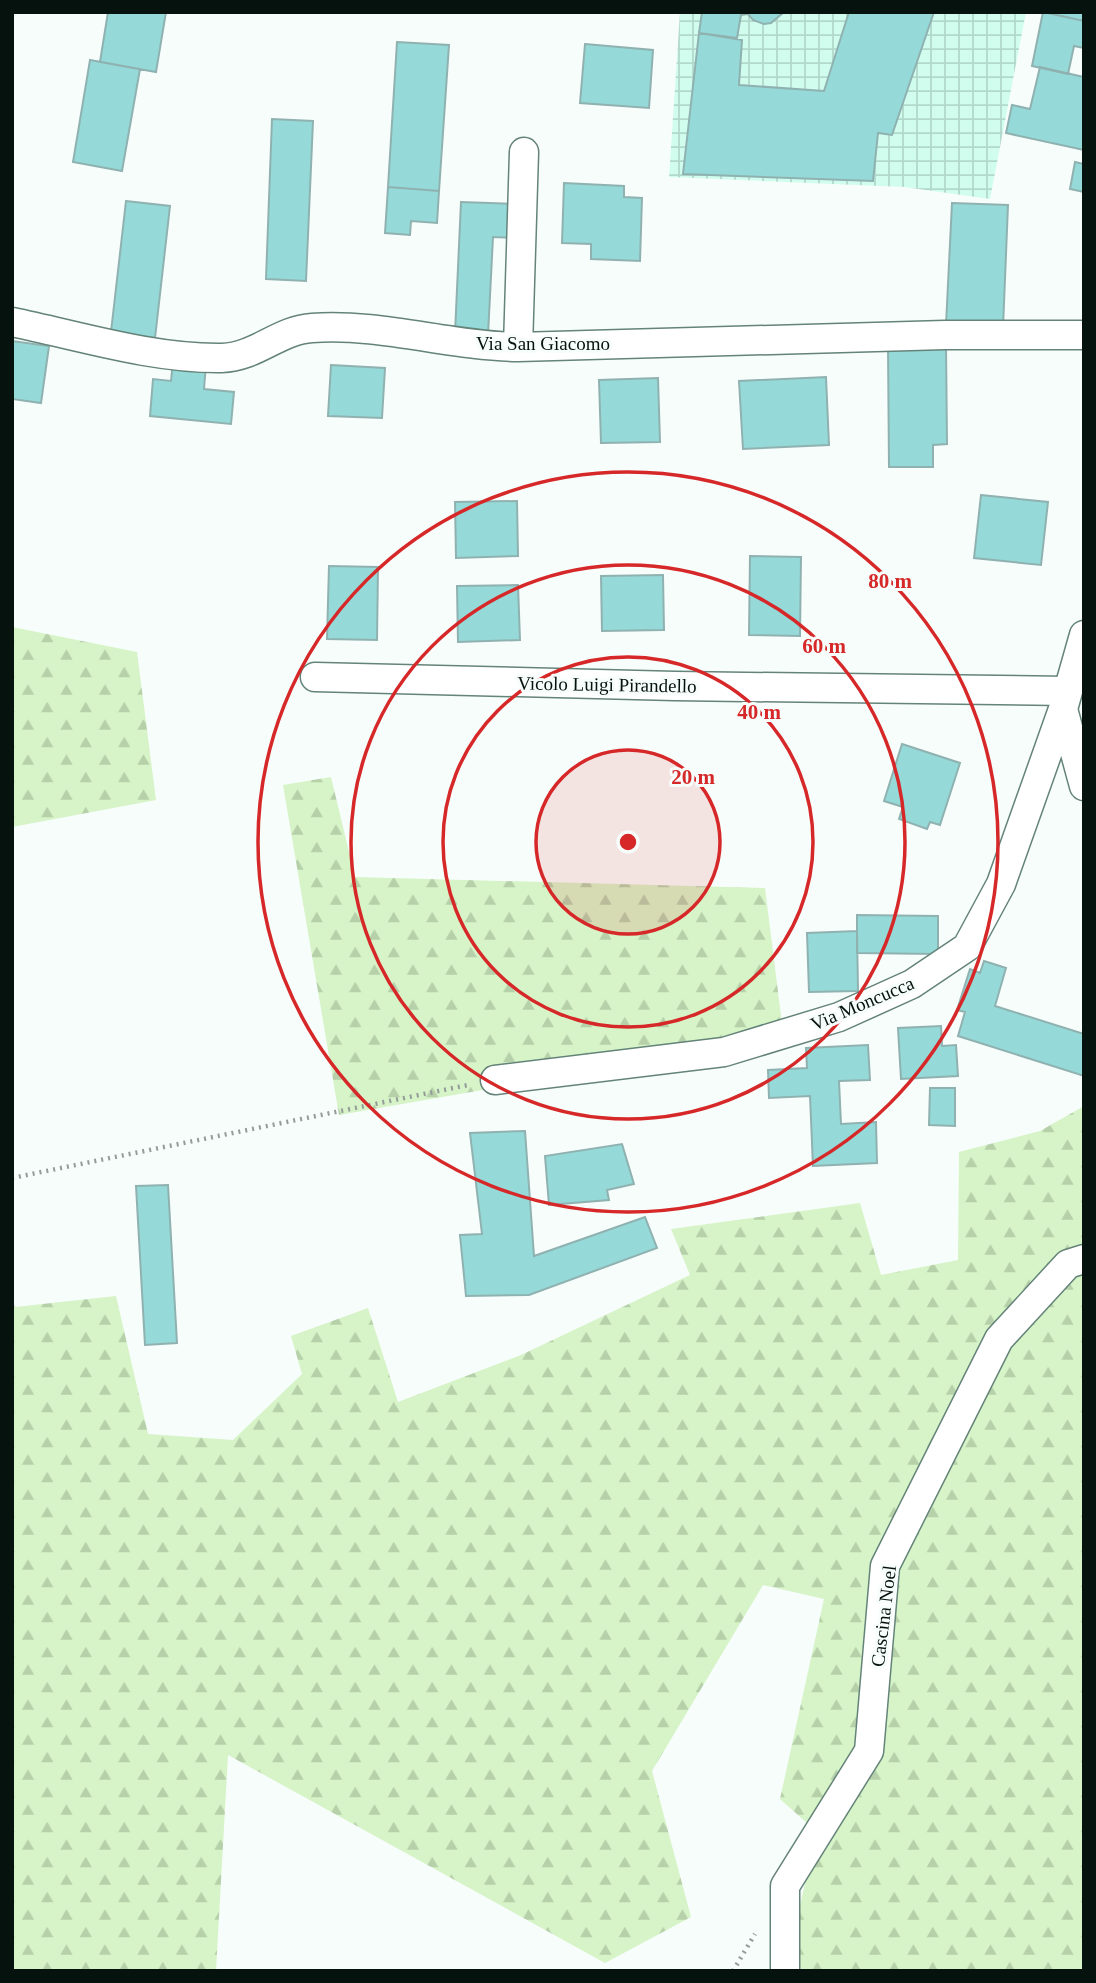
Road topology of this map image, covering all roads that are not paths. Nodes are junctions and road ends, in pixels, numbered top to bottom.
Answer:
1 (524, 152) dead end
2 (12, 322) edge
3 (1084, 335) edge
4 (518, 347) junction
5 (1084, 635) edge
6 (315, 677) dead end
7 (1065, 700) junction
8 (1084, 786) edge
9 (495, 1080) road end
10 (1084, 1259) edge
11 (785, 1971) edge

1 - 4 street
2 - 4 street, Via San Giacomo
3 - 4 street, Via San Giacomo
5 - 7 street, Via Moncucca
6 - 7 street, Vicolo Luigi Pirandello
7 - 8 street
7 - 9 street, Via Moncucca
10 - 11 street, Cascina Noel

